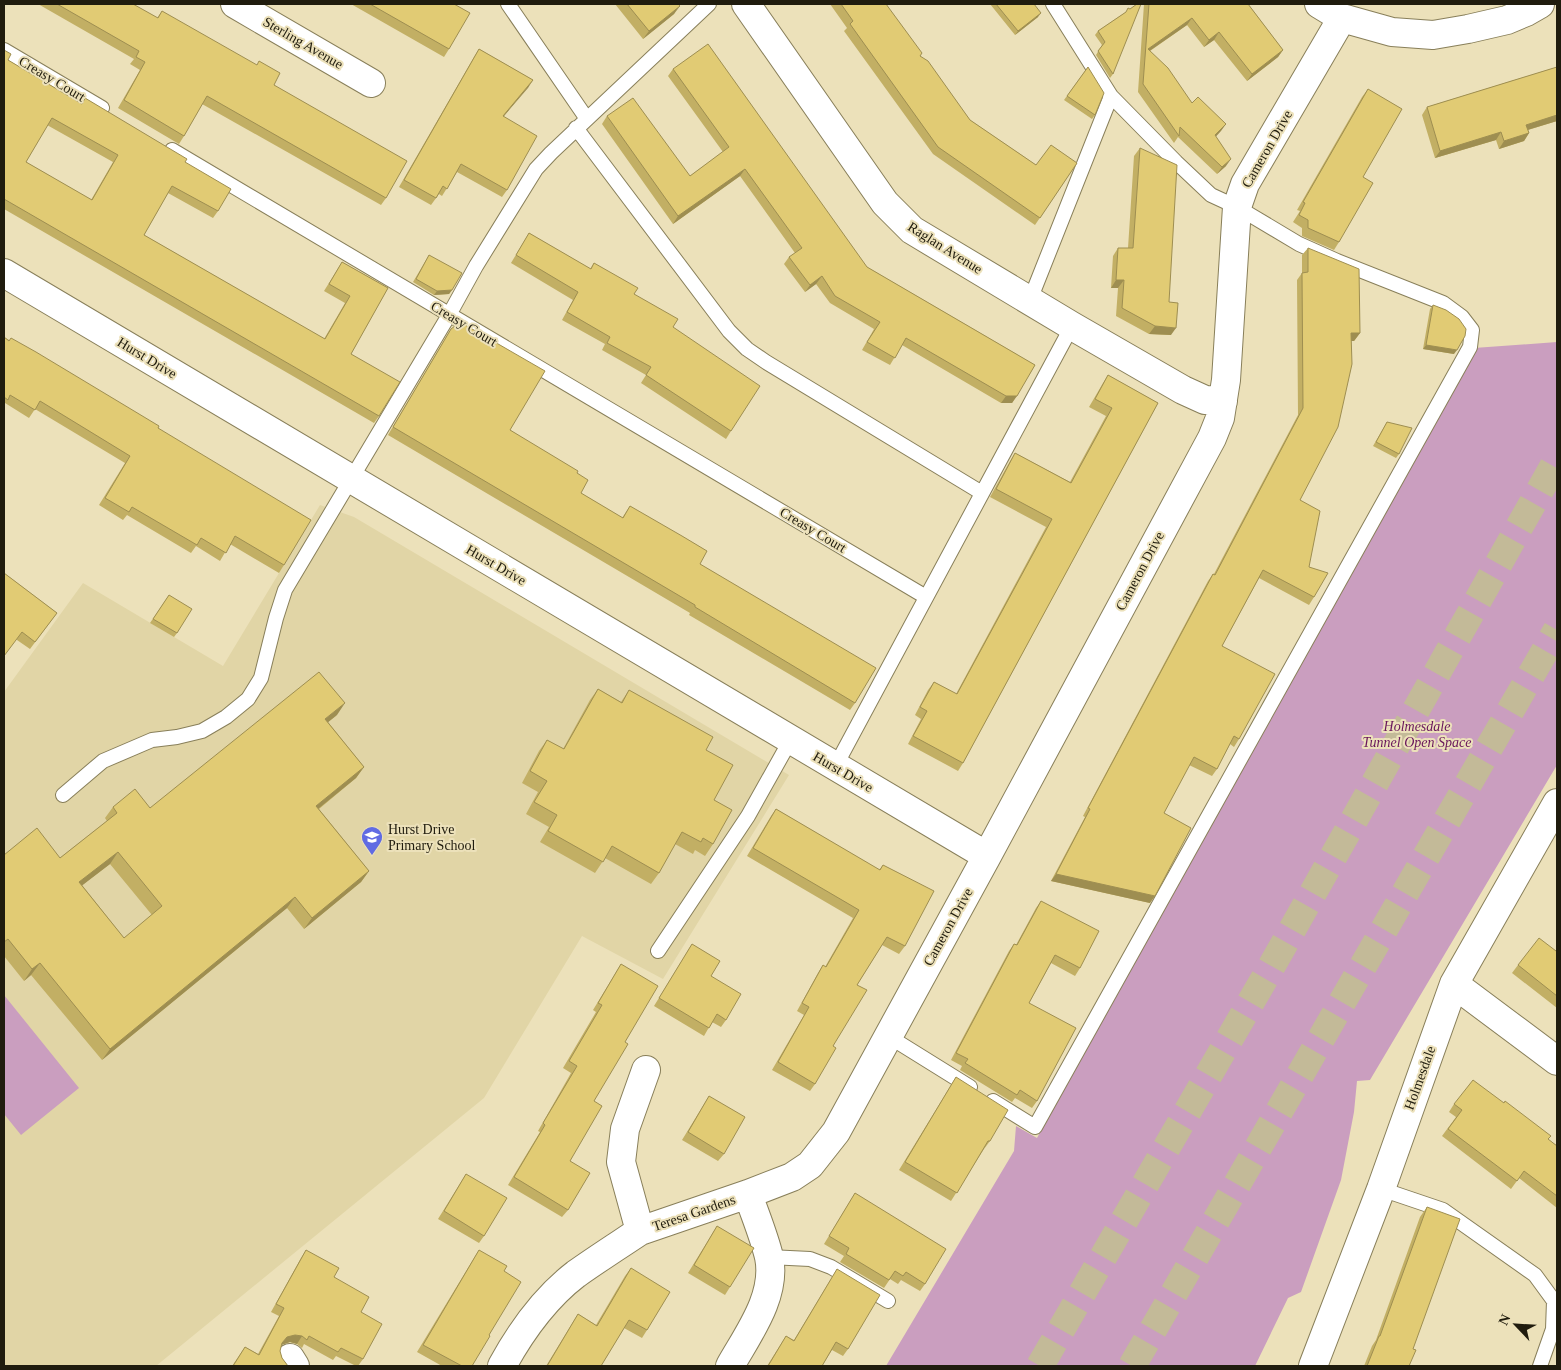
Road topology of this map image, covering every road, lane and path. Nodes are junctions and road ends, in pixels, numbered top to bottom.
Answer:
1 (235, 4) edge
2 (508, 4) edge
3 (709, 4) edge
4 (746, 4) edge
5 (1053, 4) edge
6 (1319, 4) edge
7 (1540, 4) edge
8 (1342, 18) junction
9 (4, 50) edge
10 (371, 83) dead end
11 (1111, 96) junction
12 (115, 116) edge
13 (582, 124) junction
14 (158, 142) edge
15 (1237, 207) junction
16 (4, 274) edge
17 (1030, 300) junction
18 (449, 315) junction
19 (1072, 326) junction
20 (1223, 401) junction
21 (350, 479) junction
22 (982, 493) junction
23 (926, 597) junction
24 (790, 741) junction
25 (835, 767) junction
26 (63, 796) dead end
27 (1557, 803) edge
28 (987, 856) junction
29 (658, 951) dead end
30 (1454, 984) junction
31 (888, 1036) junction
32 (1557, 1061) edge
33 (646, 1070) dead end
34 (854, 1100) joint
35 (1381, 1190) junction
36 (748, 1194) junction
37 (640, 1231) junction
38 (769, 1257) junction
39 (888, 1301) dead end
40 (502, 1366) edge
41 (730, 1366) edge
42 (1313, 1366) edge
43 (1540, 1366) edge

1 - 10 street, Sterling Avenue
2 - 13 lane
3 - 13 lane
4 - 17 street, Raglan Avenue
5 - 11 lane
6 - 8 street
7 - 8 street
8 - 15 street, Cameron Drive
9 - 12 lane, Creasy Court
11 - 15 lane
11 - 17 lane
13 - 18 lane
13 - 22 lane
14 - 18 lane, Creasy Court
15 - 20 street, Cameron Drive
15 - 31 lane
16 - 21 street, Hurst Drive
17 - 19 street, Raglan Avenue
18 - 21 lane
18 - 23 lane, Creasy Court
19 - 20 street, Raglan Avenue
19 - 22 lane
20 - 28 street, Cameron Drive
21 - 24 street, Hurst Drive
21 - 26 lane
22 - 23 lane
23 - 25 lane
24 - 25 street, Hurst Drive
24 - 29 lane
25 - 28 street, Hurst Drive
27 - 30 street, Holmesdale
28 - 31 street, Cameron Drive
30 - 32 street
30 - 35 street, Holmesdale
31 - 34 street, Cameron Drive
33 - 37 street, Teresa Gardens
34 - 36 street, Teresa Gardens
35 - 42 street, Holmesdale
35 - 43 lane
36 - 37 street, Teresa Gardens
36 - 38 street, Teresa Gardens
37 - 40 street, Teresa Gardens
38 - 39 lane
38 - 41 street, Teresa Gardens

